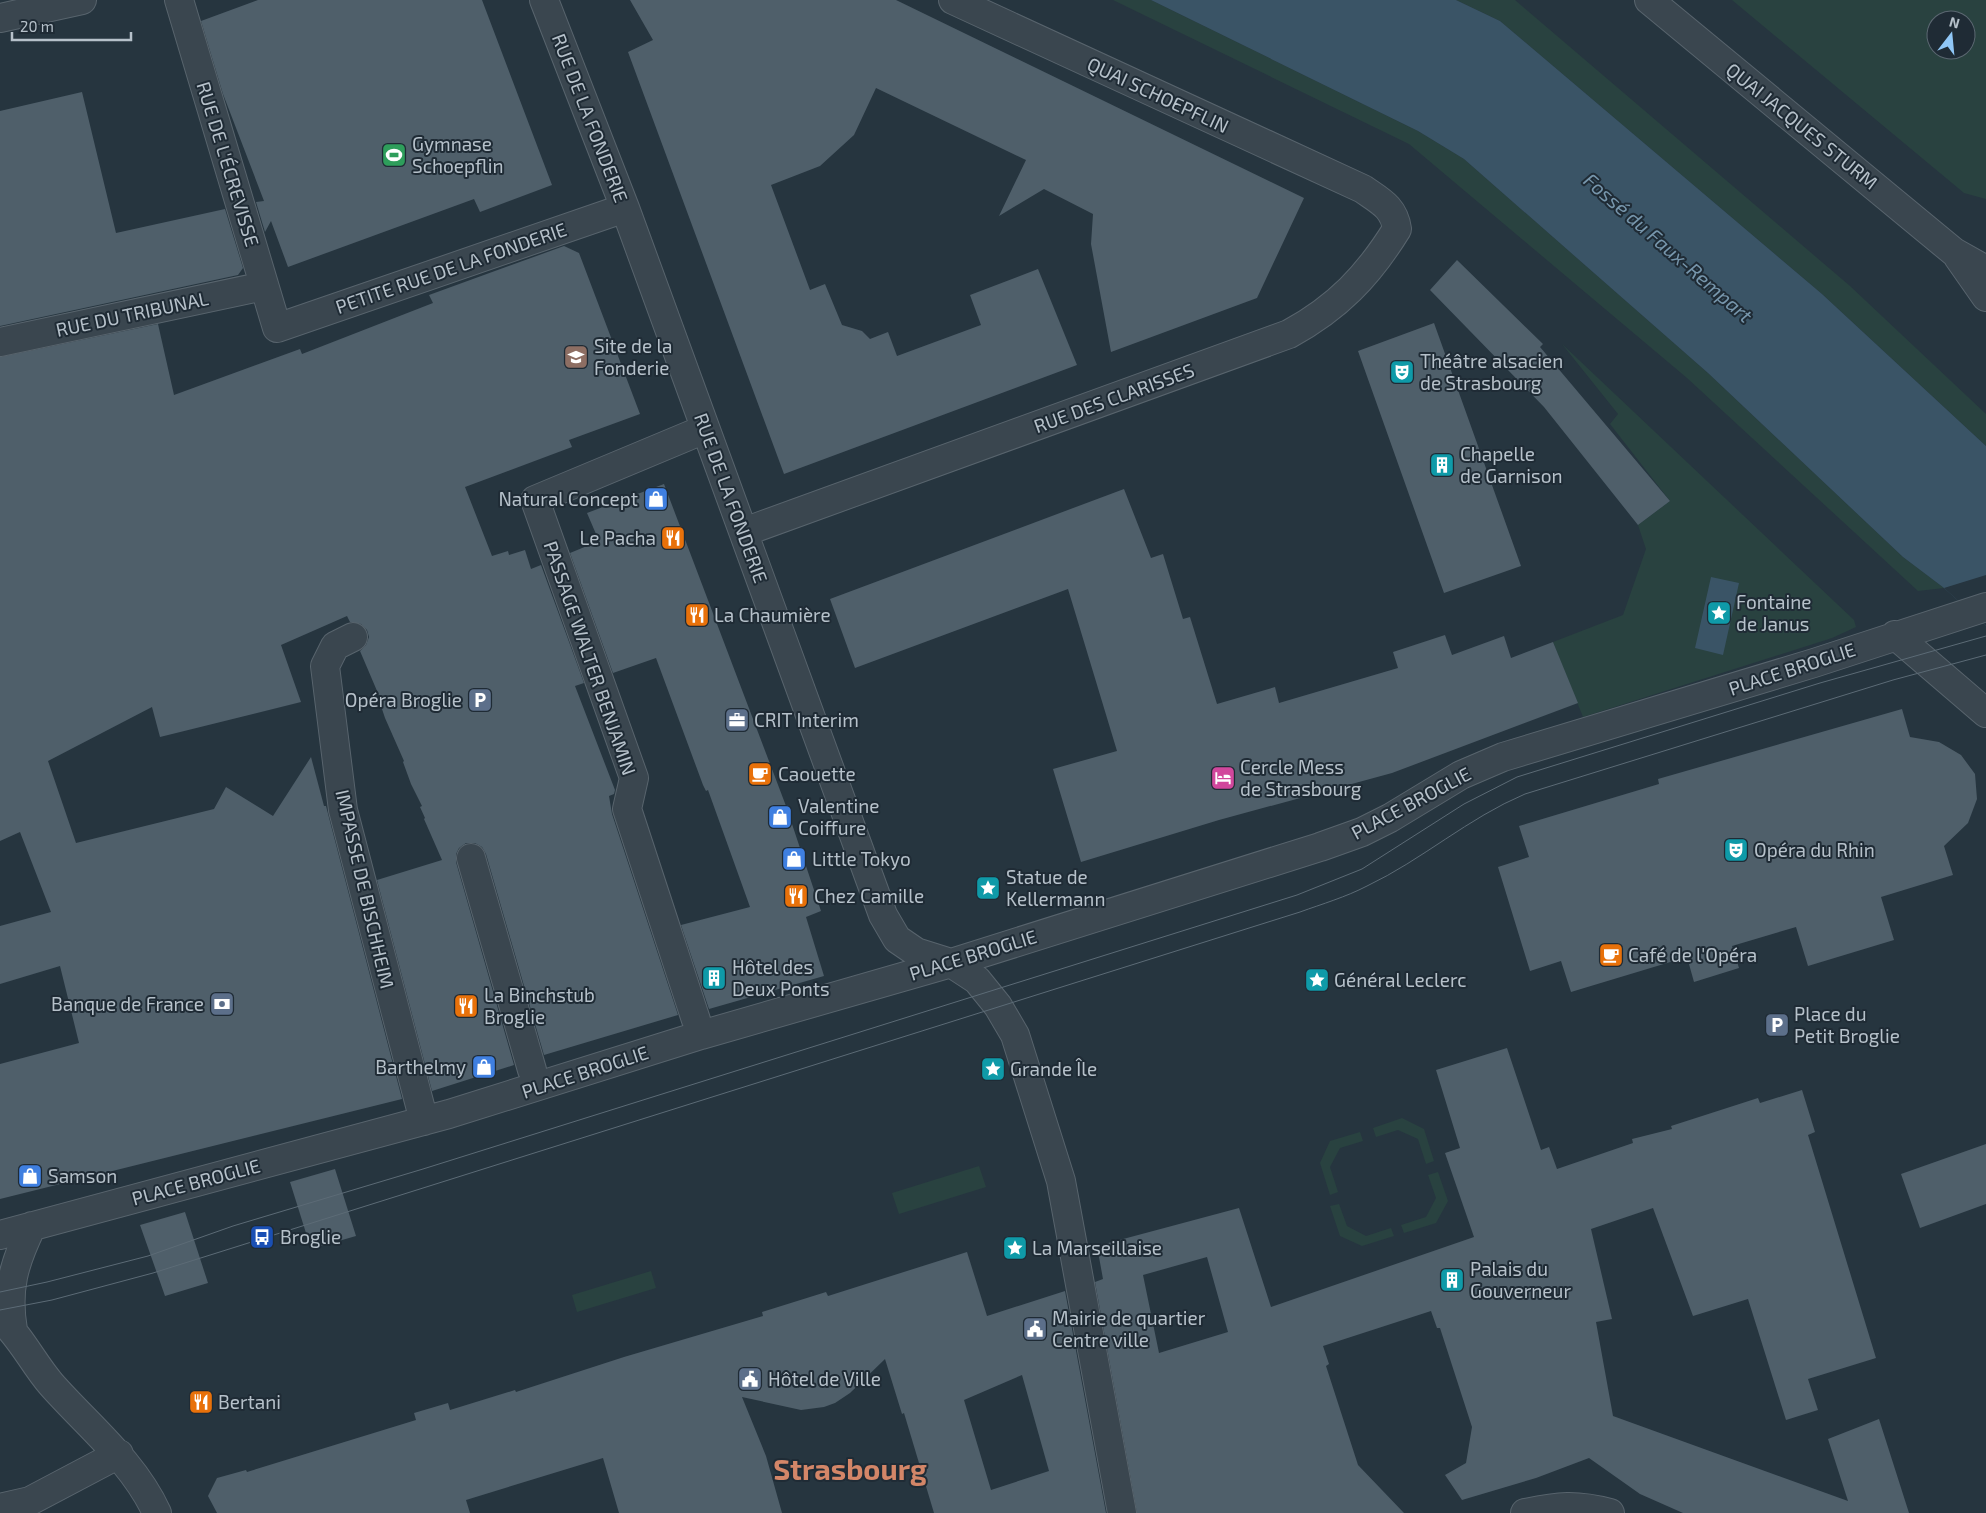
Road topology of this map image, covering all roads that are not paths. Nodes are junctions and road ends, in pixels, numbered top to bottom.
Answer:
1 (82, 0) edge
2 (179, 0) edge
3 (544, 0) edge
4 (953, 0) edge
5 (1649, 0) edge
6 (0, 18) edge
7 (1363, 189) joint
8 (625, 208) junction
9 (1954, 252) junction
10 (1986, 270) edge
11 (264, 286) junction
12 (1986, 297) edge
13 (277, 328) joint
14 (0, 342) edge
15 (705, 428) junction
16 (744, 532) junction
17 (1986, 608) edge
18 (1896, 635) junction
19 (353, 637) dead end
20 (1986, 713) edge
21 (471, 858) dead end
22 (951, 963) junction
23 (696, 1020) dead end
24 (532, 1070) dead end
25 (424, 1121) junction
26 (32, 1226) junction
27 (0, 1235) edge
28 (7, 1324) edge
29 (119, 1454) junction
30 (0, 1508) edge
31 (157, 1513) edge
32 (1122, 1513) edge
33 (1525, 1513) edge
34 (1610, 1513) edge

1 - 6 street
2 - 11 street, RUE DE L'ÉCREVISSE
3 - 8 street, RUE DE LA FONDERIE
4 - 7 street, QUAI SCHOEPFLIN
5 - 9 street, QUAI JACQUES STURM
7 - 16 street, RUE DES CLARISSES
8 - 13 street, PETITE RUE DE LA FONDERIE
8 - 15 street, RUE DE LA FONDERIE
9 - 10 street, QUAI JACQUES STURM
9 - 12 street, QUAI JACQUES STURM
11 - 13 street, RUE DE L'ÉCREVISSE
11 - 14 street, RUE DU TRIBUNAL
15 - 16 street, RUE DE LA FONDERIE
15 - 23 street, PASSAGE WALTER BENJAMIN
16 - 22 street, RUE DE LA FONDERIE
17 - 18 street
18 - 20 street
18 - 22 street, PLACE BROGLIE
19 - 25 street, IMPASSE DE BISCHHEIM
21 - 24 street
22 - 25 street, PLACE BROGLIE
22 - 32 street, RUE DE LA FONDERIE
25 - 26 street, PLACE BROGLIE
26 - 27 street, PLACE BROGLIE
26 - 28 street
28 - 29 street
29 - 30 street
29 - 31 street
33 - 34 street

